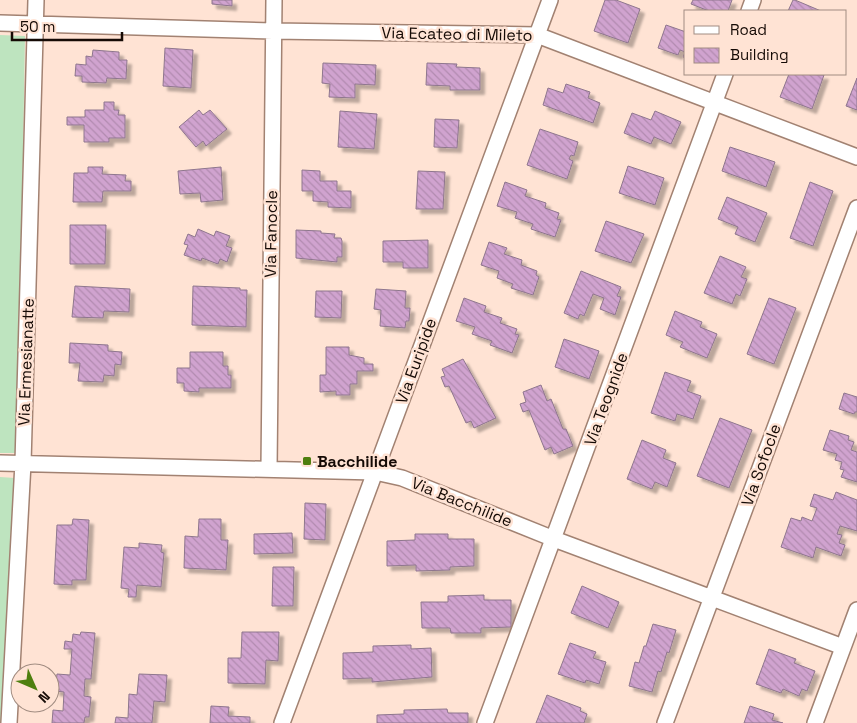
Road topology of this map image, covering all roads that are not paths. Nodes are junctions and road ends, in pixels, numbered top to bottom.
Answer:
1 (36, 0) edge
2 (274, 0) edge
3 (550, 0) edge
4 (0, 23) edge
5 (36, 25) junction
6 (273, 31) junction
7 (537, 35) junction
8 (725, 75) edge
9 (714, 102) junction
10 (857, 156) edge
11 (857, 208) edge
12 (0, 463) edge
13 (23, 464) junction
14 (268, 469) junction
15 (375, 472) junction
16 (554, 539) junction
17 (712, 597) junction
18 (857, 610) edge
19 (843, 647) junction
20 (9, 723) edge
21 (282, 723) edge
22 (486, 723) edge
23 (665, 723) edge
24 (815, 723) edge

1 - 5 street, Via Ermesianatte
2 - 6 street, Via Fanocle
3 - 7 street, Via Euripide
4 - 5 street, Via Ecateo di Mileto
5 - 6 street, Via Ecateo di Mileto
5 - 13 street, Via Ermesianatte
6 - 7 street, Via Ecateo di Mileto
6 - 14 street, Via Fanocle
7 - 9 street, Via Ecateo di Mileto
7 - 15 street, Via Euripide
8 - 9 street, Via Teognide
9 - 10 street, Via Ecateo di Mileto
9 - 16 street, Via Teognide
11 - 17 street, Via Sofocle
12 - 13 street, Via Bacchilide
13 - 14 street, Via Bacchilide
13 - 20 street, Via Ermesianatte
14 - 15 street, Via Bacchilide
15 - 16 street, Via Bacchilide
15 - 21 street, Via Euripide
16 - 17 street, Via Bacchilide
16 - 22 street, Via Teognide
17 - 19 street, Via Bacchilide
17 - 23 street, Via Sofocle
18 - 19 street
19 - 24 street

